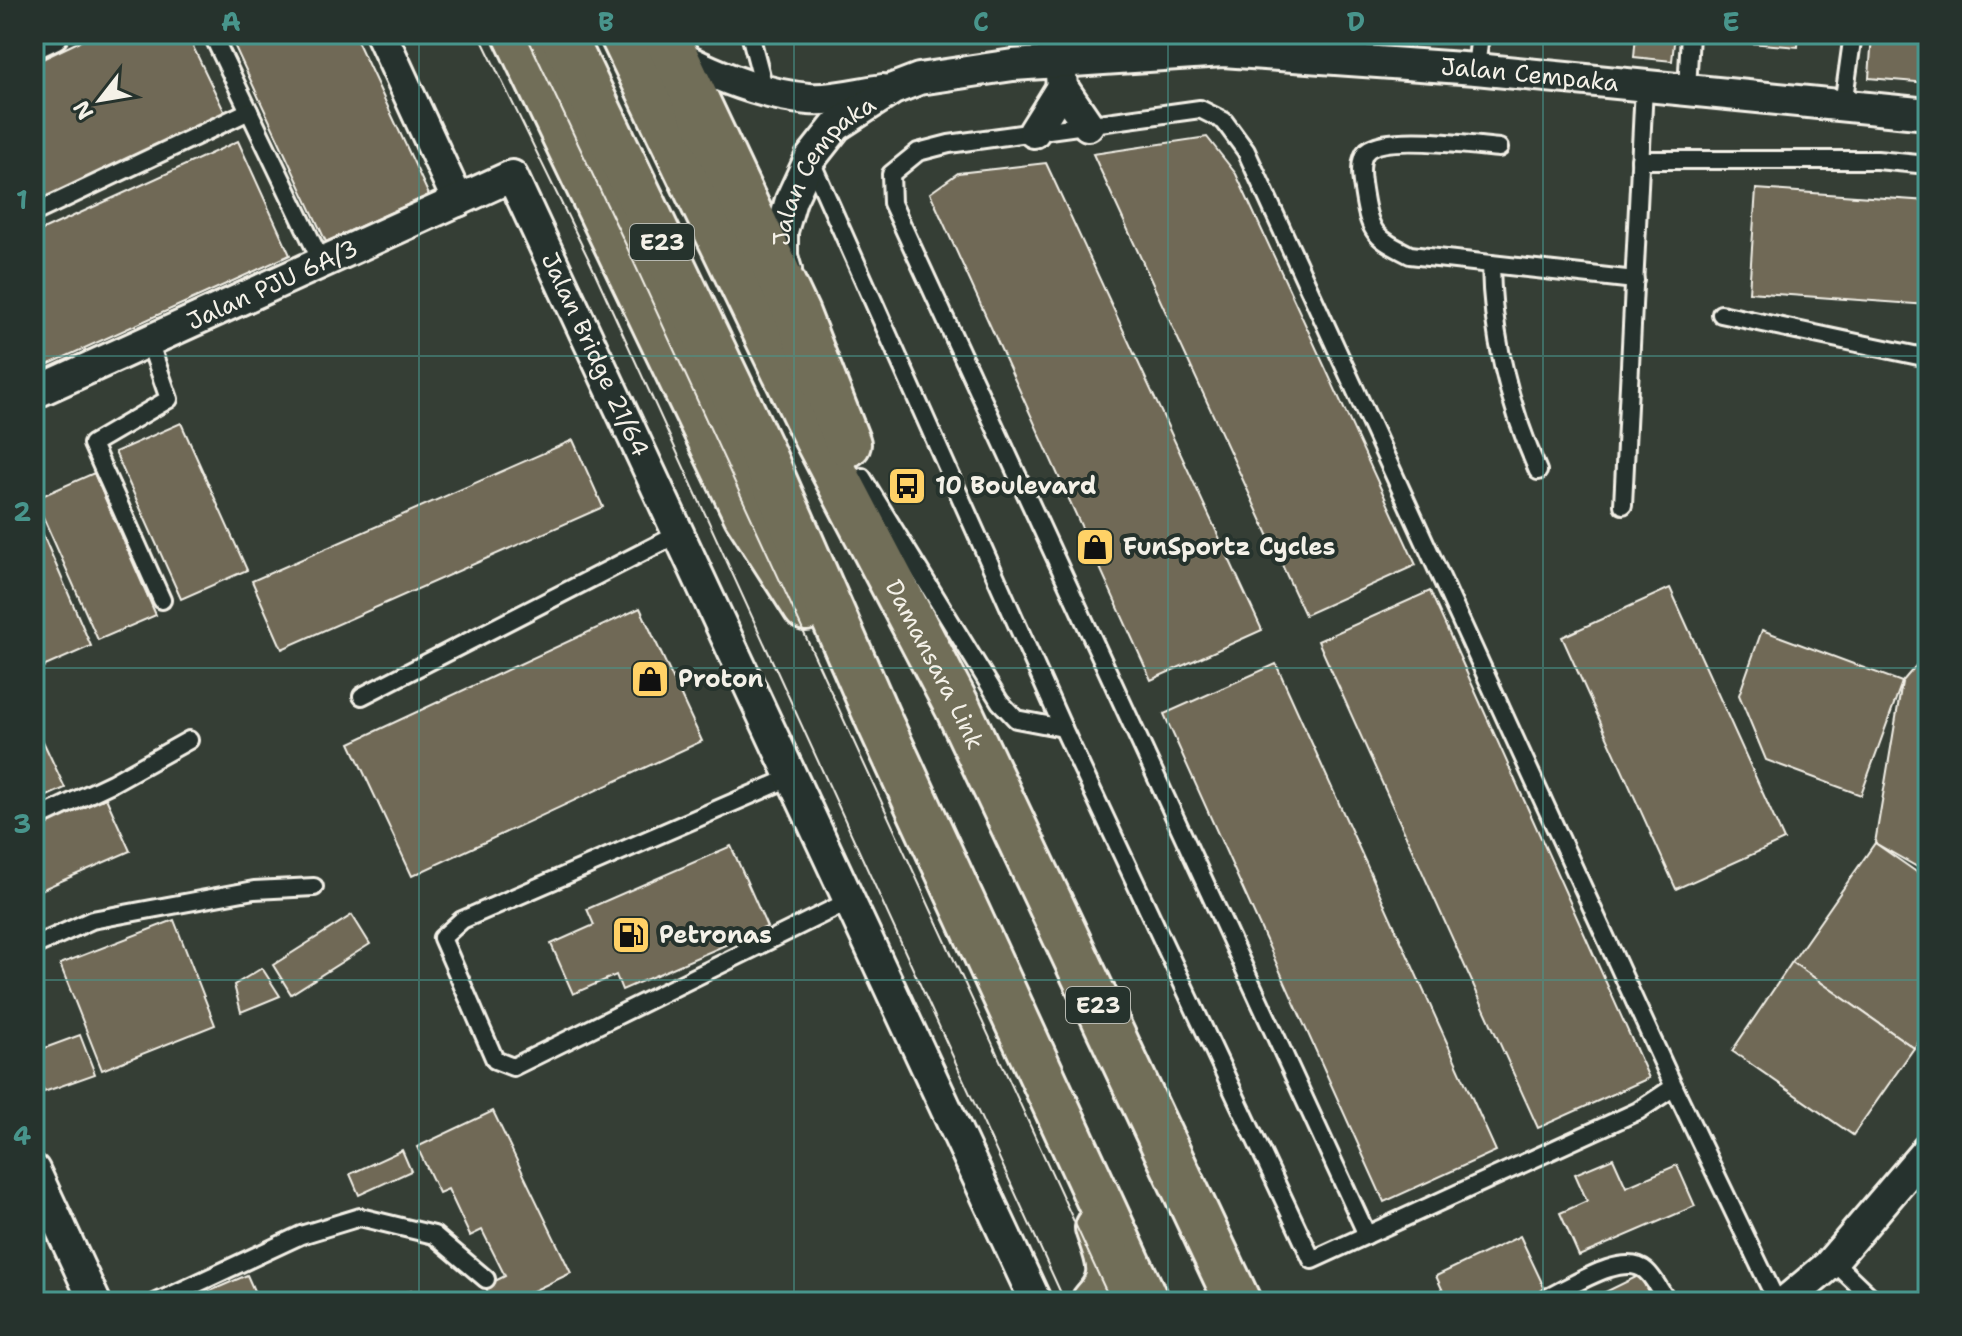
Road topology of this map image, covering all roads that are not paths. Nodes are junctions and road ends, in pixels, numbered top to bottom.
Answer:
1 (53, 34) edge
2 (212, 34) edge
3 (381, 34) edge
4 (516, 34) edge
5 (562, 34) edge
6 (622, 34) edge
7 (750, 34) edge
8 (1480, 34) edge
9 (1690, 34) edge
10 (1853, 34) edge
11 (34, 43) edge
12 (1260, 43) edge
13 (670, 44) edge
14 (1054, 61) edge
15 (1476, 69) junction
16 (1644, 87) junction
17 (893, 89) junction
18 (1687, 90) junction
19 (765, 91) junction
20 (1843, 105) junction
21 (249, 111) junction
22 (1928, 114) edge
23 (1088, 125) junction
24 (1034, 132) junction
25 (1499, 148) dead end
26 (810, 159) junction
27 (1640, 160) junction
28 (1928, 165) edge
29 (512, 176) joint
30 (458, 201) junction
31 (34, 213) edge
32 (322, 263) junction
33 (1491, 264) junction
34 (1635, 280) junction
35 (797, 314) junction
36 (1721, 314) dead end
37 (149, 341) junction
38 (1928, 358) edge
39 (34, 393) edge
40 (1538, 471) dead end
41 (862, 477) junction
42 (1623, 505) dead end
43 (680, 533) junction
44 (162, 600) dead end
45 (362, 696) dead end
46 (958, 708) junction
47 (879, 721) junction
48 (1063, 728) junction
49 (189, 740) dead end
50 (792, 777) junction
51 (34, 820) edge
52 (314, 887) dead end
53 (849, 901) junction
54 (34, 946) edge
55 (1674, 1087) junction
56 (1067, 1131) junction
57 (1928, 1149) edge
58 (34, 1170) edge
59 (1367, 1235) junction
60 (1833, 1261) junction
61 (486, 1279) dead end
62 (1549, 1297) dead end
63 (95, 1302) edge
64 (157, 1302) edge
65 (1036, 1302) edge
66 (1094, 1302) edge
67 (1146, 1302) edge
68 (1238, 1302) edge
69 (1668, 1302) edge
70 (1777, 1302) edge
71 (1785, 1302) edge
72 (1876, 1302) edge

1 - 11 street
2 - 21 lane
3 - 30 street
4 - 47 highway
5 - 47 highway, E23
6 - 46 highway, Damansara Link / E23
7 - 19 lane
8 - 15 lane
9 - 18 lane
10 - 20 lane
12 - 14 street, Jalan Cempaka
12 - 15 street, Jalan Cempaka
13 - 19 street, Jalan Cempaka
13 - 35 highway
14 - 17 street, Jalan Cempaka
14 - 23 street
14 - 24 street
15 - 16 street, Jalan Cempaka
16 - 18 street, Jalan Cempaka
16 - 27 lane
17 - 19 street, Jalan Cempaka
17 - 26 street, Jalan Cempaka
18 - 20 street, Jalan Cempaka
20 - 22 street, Jalan Cempaka
21 - 31 lane
21 - 32 lane
23 - 24 lane
23 - 55 lane
24 - 59 lane
25 - 33 lane
26 - 35 street, Jalan Cempaka
26 - 48 lane
27 - 28 lane
27 - 34 lane
29 - 30 street, Jalan PJU 6A/3
29 - 43 street, Jalan Bridge 21/64
30 - 32 street, Jalan PJU 6A/3
32 - 37 street, Jalan PJU 6A/3
33 - 34 lane
33 - 40 lane
34 - 42 lane
35 - 41 highway
36 - 38 lane
37 - 39 street, Jalan PJU 6A/3
37 - 44 lane
41 - 46 highway
41 - 48 lane
43 - 45 lane
43 - 50 street, Jalan Bridge 21/64
46 - 68 highway, Damansara Link / E23
47 - 56 highway, E23
48 - 59 lane
49 - 51 lane
50 - 53 street, Jalan Bridge 21/64
50 - 53 lane
52 - 54 lane
53 - 65 street, Jalan Bridge 21/64
55 - 59 lane
55 - 70 lane
56 - 66 highway
56 - 67 highway, E23
57 - 60 street
58 - 63 street
60 - 71 street
60 - 72 lane
61 - 64 lane
62 - 69 lane

